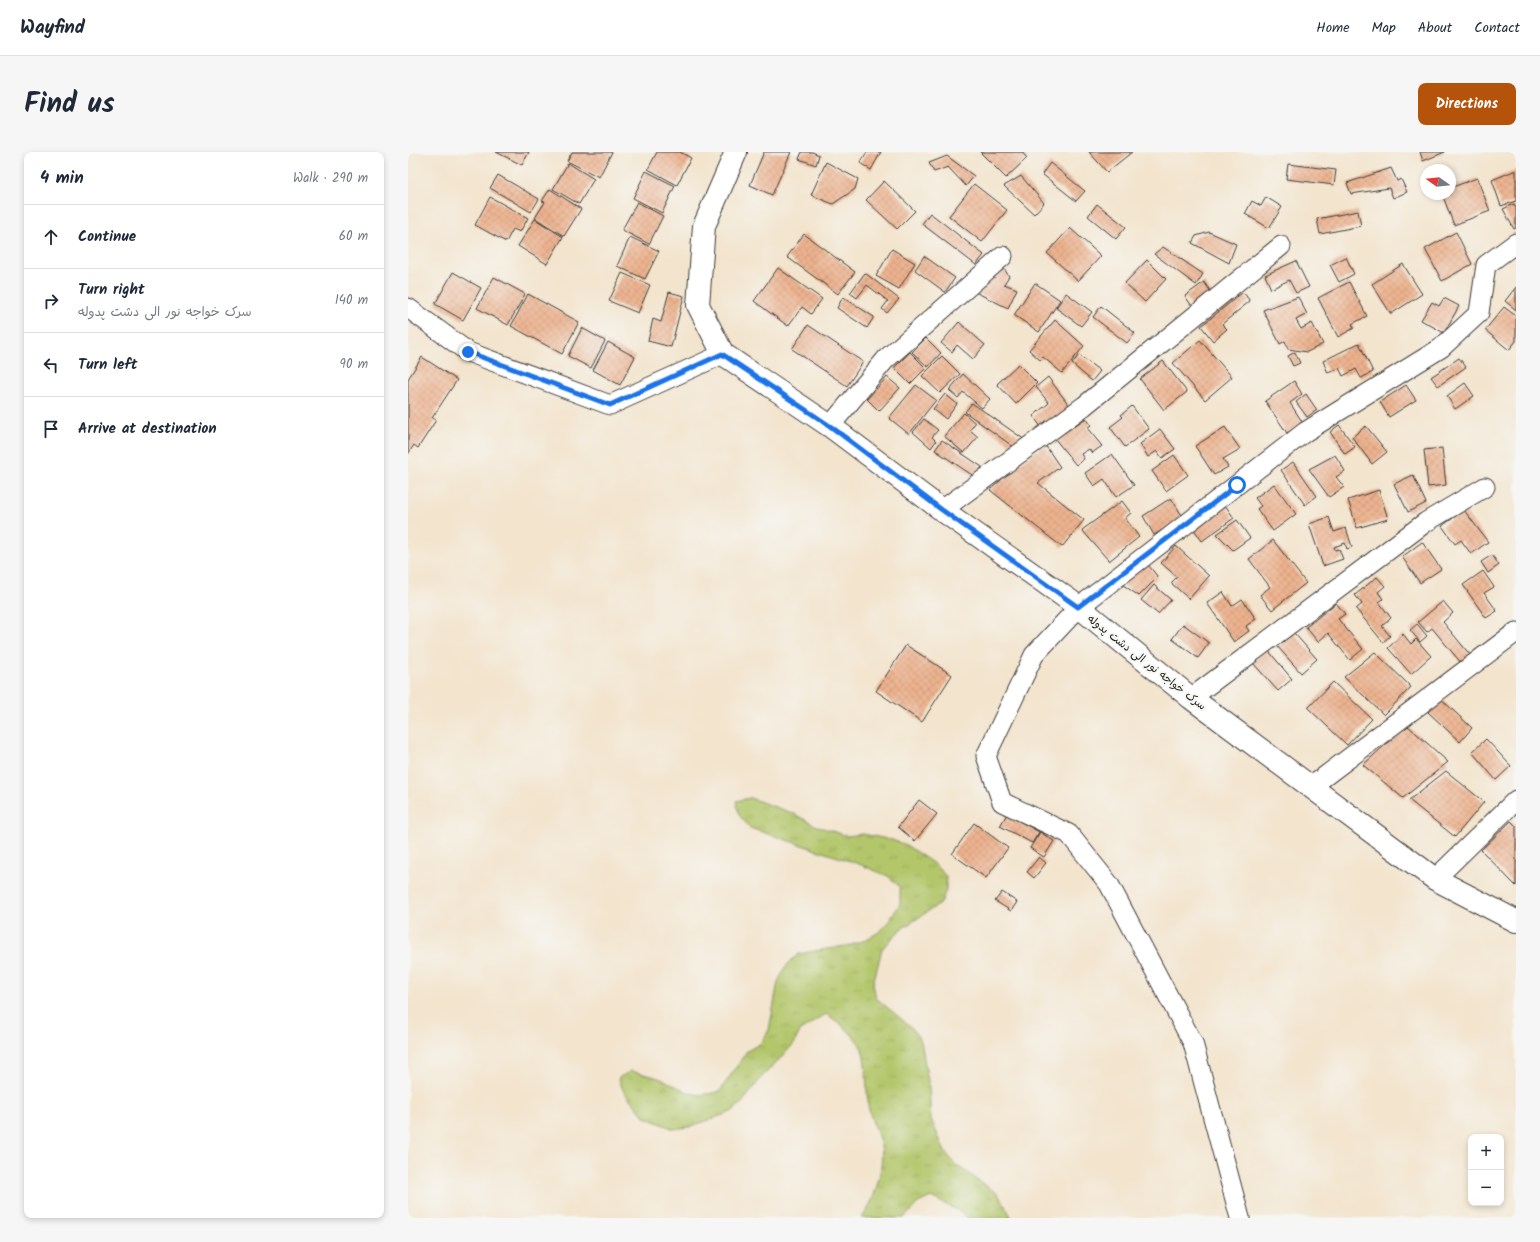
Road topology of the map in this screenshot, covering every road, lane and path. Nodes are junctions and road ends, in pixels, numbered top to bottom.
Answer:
1 (736, 152) edge
2 (1516, 243) edge
3 (1280, 246) dead end
4 (1002, 256) dead end
5 (408, 308) edge
6 (722, 354) junction
7 (830, 426) junction
8 (1486, 487) dead end
9 (942, 510) junction
10 (1078, 607) junction
11 (1516, 632) edge
12 (1191, 698) junction
13 (1312, 786) junction
14 (1516, 800) edge
15 (1435, 879) junction
16 (1516, 921) edge
17 (1240, 1218) edge

1 - 6 main road
2 - 10 street
3 - 9 street
4 - 7 street
5 - 6 street
6 - 7 main road, سرک خواجه نور الی دشت پدوله
7 - 9 main road, سرک خواجه نور الی دشت پدوله
8 - 12 street
9 - 10 main road, سرک خواجه نور الی دشت پدوله
10 - 12 main road, سرک خواجه نور الی دشت پدوله
10 - 17 street
11 - 13 street
12 - 13 main road, سرک خواجه نور الی دشت پدوله
13 - 15 main road, سرک خواجه نور الی دشت پدوله
14 - 15 street
15 - 16 main road, سرک خواجه نور الی دشت پدوله

